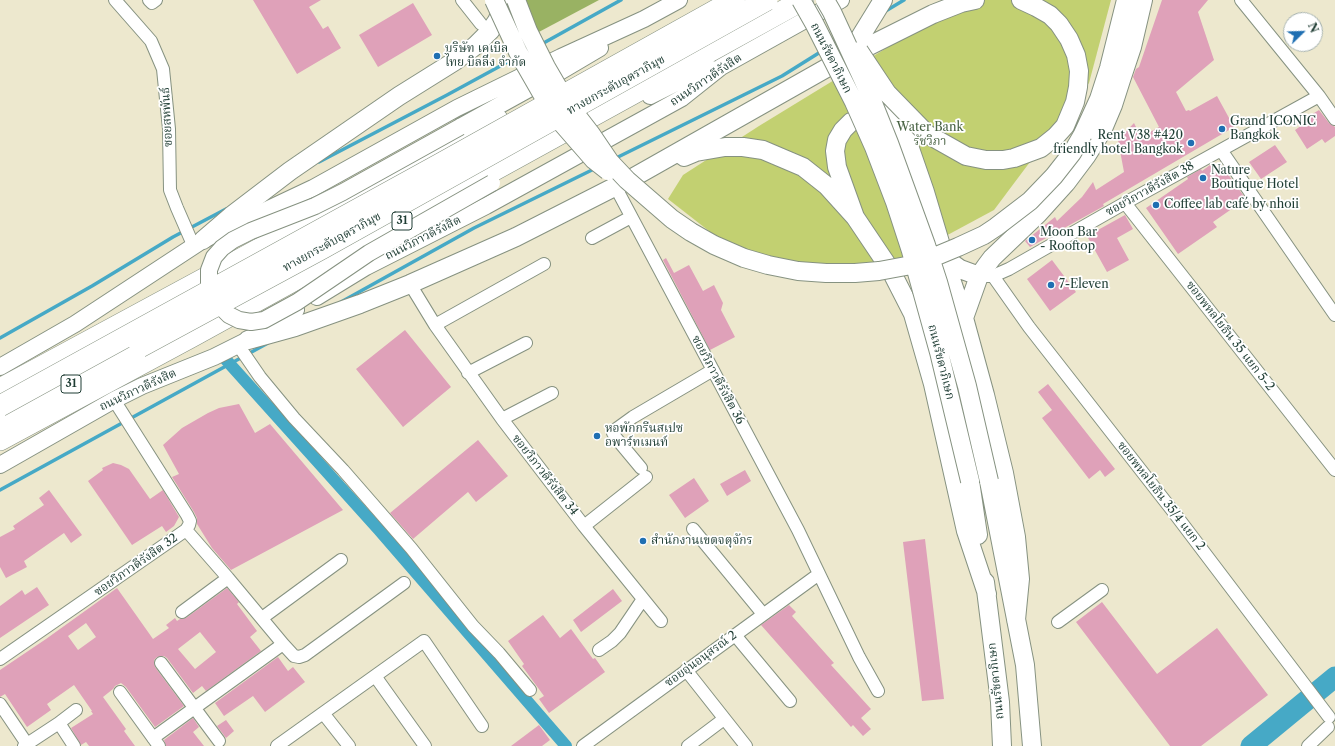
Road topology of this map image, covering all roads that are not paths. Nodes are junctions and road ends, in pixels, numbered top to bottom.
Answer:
1 (115, 0) edge
2 (149, 0) edge
3 (156, 0) edge
4 (462, 0) edge
5 (490, 0) edge
6 (494, 0) edge
7 (506, 0) edge
8 (516, 0) edge
9 (680, 0) edge
10 (716, 0) edge
11 (734, 0) edge
12 (767, 0) edge
13 (802, 0) edge
14 (1021, 0) edge
15 (1126, 0) edge
16 (1143, 0) edge
17 (1241, 0) edge
18 (968, 2) edge
19 (833, 4) edge
20 (879, 7) edge
21 (644, 19) junction
22 (481, 24) junction
23 (456, 61) junction
24 (839, 61) junction
25 (721, 67) junction
26 (1319, 96) junction
27 (1335, 119) edge
28 (1221, 150) junction
29 (626, 181) junction
30 (1125, 203) junction
31 (632, 217) junction
32 (855, 217) junction
33 (192, 237) junction
34 (592, 238) dead end
35 (942, 248) junction
36 (544, 264) dead end
37 (986, 276) junction
38 (410, 284) junction
39 (1335, 315) edge
40 (964, 318) junction
41 (435, 325) junction
42 (243, 343) junction
43 (526, 343) dead end
44 (0, 367) edge
45 (713, 370) junction
46 (468, 373) junction
47 (0, 388) edge
48 (552, 393) dead end
49 (114, 400) junction
50 (502, 419) junction
51 (0, 422) edge
52 (0, 465) edge
53 (1335, 470) edge
54 (584, 526) junction
55 (693, 529) dead end
56 (186, 530) junction
57 (341, 560) dead end
58 (819, 574) junction
59 (228, 578) junction
60 (404, 583) dead end
61 (1102, 590) dead end
62 (987, 594) junction
63 (643, 599) junction
64 (182, 612) dead end
65 (763, 614) junction
66 (262, 618) junction
67 (1016, 620) junction
68 (661, 621) dead end
69 (1058, 622) dead end
70 (735, 635) junction
71 (283, 644) junction
72 (599, 650) dead end
73 (0, 659) edge
74 (161, 663) dead end
75 (686, 670) junction
76 (375, 676) junction
77 (530, 690) dead end
78 (878, 691) dead end
79 (120, 692) dead end
80 (790, 701) dead end
81 (0, 704) edge
82 (194, 707) junction
83 (76, 710) dead end
84 (324, 713) junction
85 (724, 719) junction
86 (59, 723) junction
87 (1333, 724) edge
88 (482, 726) dead end
89 (219, 741) dead end
90 (156, 742) edge
91 (26, 745) edge
92 (74, 746) edge
93 (277, 746) edge
94 (349, 746) edge
95 (425, 746) edge
96 (583, 746) edge
97 (688, 746) edge
98 (746, 746) edge
99 (1002, 746) edge
100 (1032, 746) edge
101 (1308, 746) edge

1 - 33 street, ซอยสหพันธ์
2 - 3 street
4 - 22 street
5 - 22 main road
6 - 29 main road, bridge
7 - 23 main road
8 - 29 main road, bridge
9 - 21 main road
10 - 47 highway, 31
11 - 51 highway, ทางยกระดับอุตราภิมุข / 31, bridge
12 - 51 highway, ทางยกระดับอุตราภิมุข / 31, bridge
13 - 51 highway, ถนนวิภาวดีรังสิต / 31
13 - 62 main road, ถนนรัชดาภิเษก, bridge
14 - 19 main road, bridge
15 - 29 main road, bridge
16 - 37 main road
17 - 26 street
18 - 24 main road
19 - 25 main road, ถนนวิภาวดีรังสิต / 31
19 - 67 main road, ถนนรัชดาภิเษก, bridge
20 - 24 main road
21 - 25 main road, bridge
21 - 33 main road
22 - 23 main road
23 - 33 main road
24 - 29 main road
25 - 42 main road, ถนนวิภาวดีรังสิต / 31
26 - 27 street
26 - 28 street, ซอยวิภาวดีรังสิต 38
28 - 30 street, ซอยวิภาวดีรังสิต 38
28 - 39 street
29 - 31 street, ซอยวิภาวดีรังสิต 36
29 - 32 main road
29 - 38 main road
30 - 37 street, ซอยวิภาวดีรังสิต 38
30 - 53 street, ซอยพหลโยธิน 35 แยก 5-2
31 - 34 street
31 - 45 street, ซอยวิภาวดีรังสิต 36
32 - 35 main road
32 - 62 main road
33 - 44 main road
35 - 37 main road
35 - 40 main road
36 - 41 street
37 - 40 main road
37 - 87 street, ซอยพหลโยธิน 35/4 แยก 2
38 - 41 street, ซอยวิภาวดีรังสิต 34
38 - 42 main road
40 - 67 main road
41 - 46 street, ซอยวิภาวดีรังสิต 34
42 - 49 main road, ถนนวิภาวดีรังสิต / 31
42 - 77 street
43 - 46 street
45 - 54 street
45 - 58 street, ซอยวิภาวดีรังสิต 36
46 - 50 street, ซอยวิภาวดีรังสิต 34
48 - 50 street
49 - 52 main road, ถนนวิภาวดีรังสิต / 31
49 - 56 street, ซอยวิภาวดีรังสิต 32
50 - 54 street, ซอยวิภาวดีรังสิต 34
54 - 63 street, ซอยวิภาวดีรังสิต 34
55 - 65 street
56 - 59 street
56 - 73 street, ซอยวิภาวดีรังสิต 32
57 - 66 street
58 - 65 street, ซอยอุ่นอนุสรณ์ 2
58 - 78 street, ซอยวิภาวดีรังสิต 36
59 - 64 street
59 - 66 street
60 - 71 street
61 - 69 street
62 - 99 main road, ถนนรัชดาภิเษก
63 - 68 street, ซอยวิภาวดีรังสิต 34
63 - 72 street
65 - 70 street, ซอยอุ่นอนุสรณ์ 2
66 - 71 street
67 - 100 main road, ถนนรัชดาภิเษก
70 - 75 street, ซอยอุ่นอนุสรณ์ 2
70 - 80 street
71 - 82 street
74 - 82 street
75 - 85 street
75 - 96 street, ซอยอุ่นอนุสรณ์ 2
76 - 84 street
76 - 88 street
76 - 95 street
79 - 90 street
81 - 91 street
82 - 89 street
82 - 90 street
83 - 86 street
84 - 93 street
84 - 94 street
85 - 97 street
85 - 98 street
86 - 91 street
86 - 92 street
87 - 101 street

